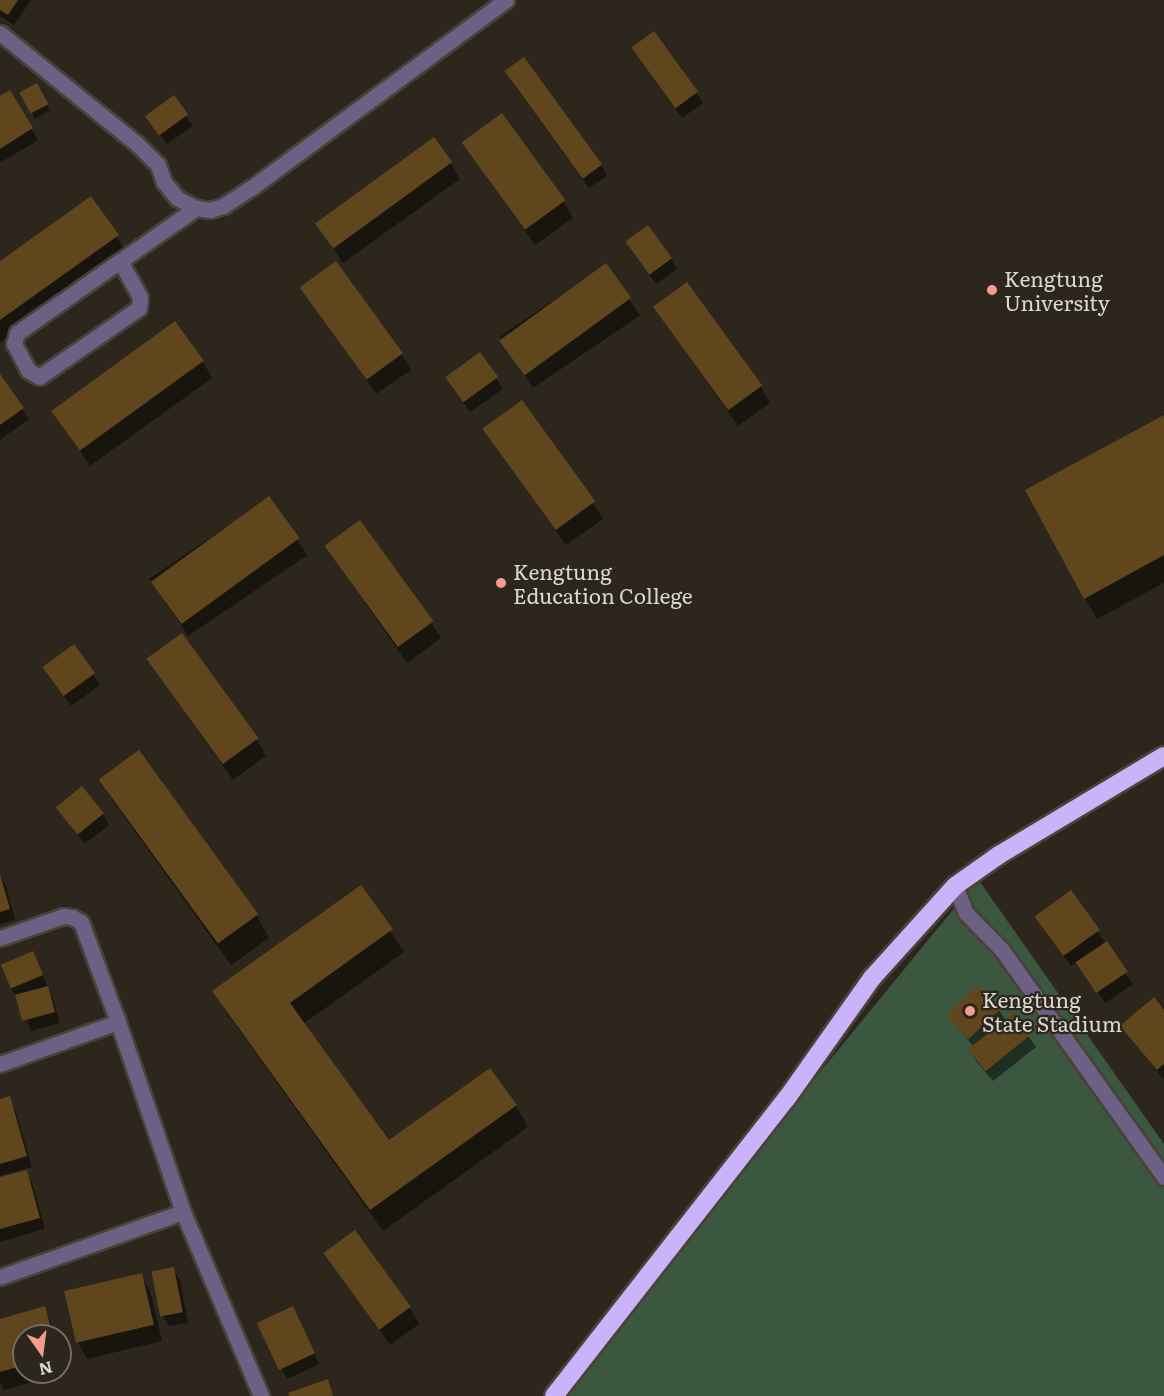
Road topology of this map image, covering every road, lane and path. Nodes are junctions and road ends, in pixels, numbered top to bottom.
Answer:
1 (506, 0) edge
2 (0, 33) edge
3 (196, 208) junction
4 (120, 261) junction
5 (1164, 756) edge
6 (955, 886) junction
7 (0, 938) edge
8 (118, 1022) junction
9 (0, 1064) edge
10 (1164, 1177) edge
11 (183, 1212) junction
12 (0, 1277) edge
13 (260, 1396) edge
14 (554, 1396) edge

1 - 3 street
2 - 3 street
3 - 4 street
4 - 4 street
5 - 6 highway
6 - 10 street
6 - 14 highway
7 - 8 street
8 - 9 street
8 - 11 street
11 - 12 street
11 - 13 street

